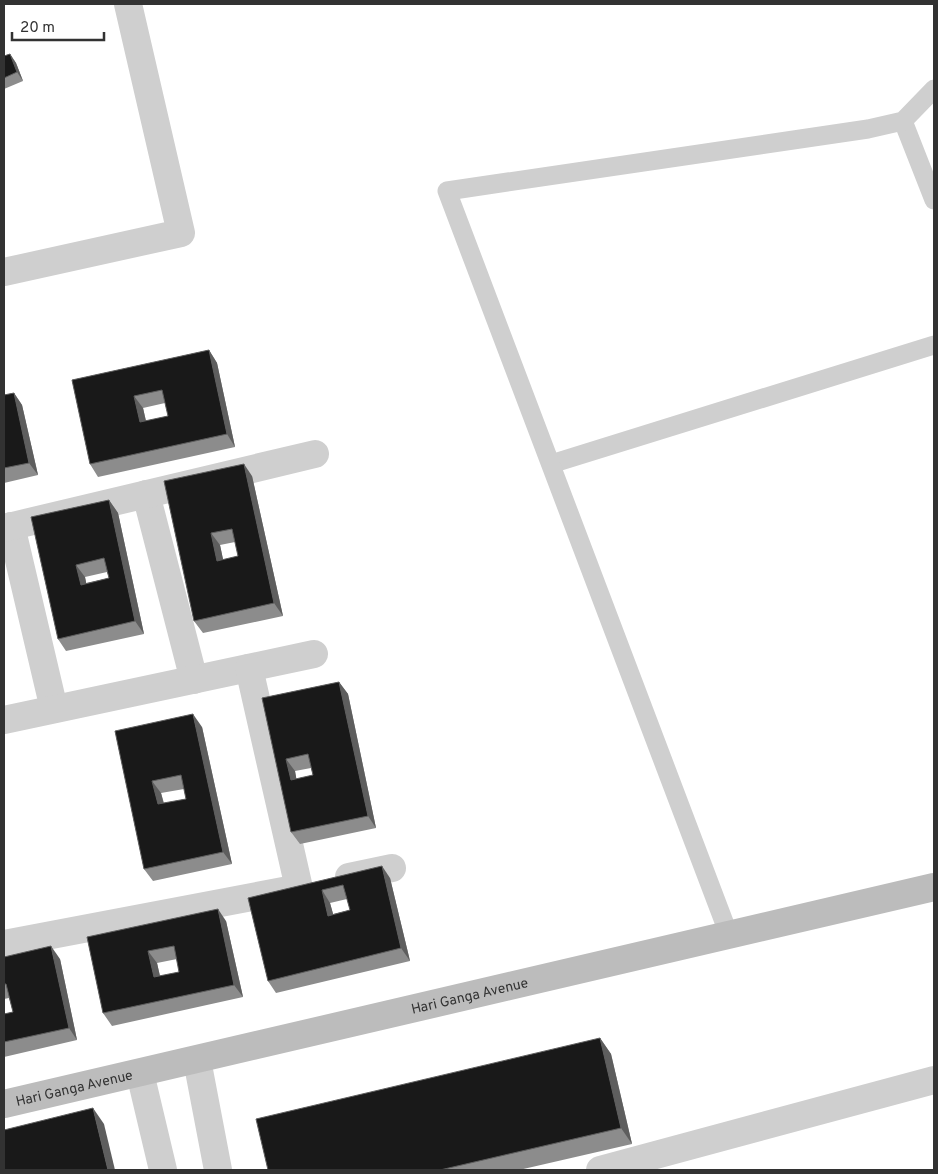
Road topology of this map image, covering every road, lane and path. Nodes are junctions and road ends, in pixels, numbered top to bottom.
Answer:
1 (128, 4) edge
2 (934, 90) edge
3 (903, 121) junction
4 (934, 200) edge
5 (4, 272) edge
6 (934, 345) edge
7 (315, 454) dead end
8 (551, 464) junction
9 (146, 494) junction
10 (7, 527) edge
11 (314, 654) dead end
12 (249, 668) junction
13 (194, 680) junction
14 (54, 709) junction
15 (4, 720) edge
16 (392, 868) dead end
17 (934, 887) edge
18 (299, 888) junction
19 (729, 935) junction
20 (4, 944) edge
21 (197, 1060) junction
22 (140, 1073) junction
23 (934, 1080) edge
24 (4, 1104) edge
25 (163, 1170) edge
26 (218, 1170) edge
27 (600, 1170) edge

1 - 5 street
2 - 3 lane
3 - 4 lane
3 - 8 lane
6 - 8 lane
7 - 9 street
8 - 19 lane
9 - 10 street
9 - 13 street
10 - 14 street
11 - 12 street
12 - 13 street
12 - 18 street
13 - 14 street
14 - 15 street
16 - 18 street
17 - 19 street, Hari Ganga Avenue
18 - 20 street
19 - 21 street, Hari Ganga Avenue
21 - 22 street, Hari Ganga Avenue
21 - 26 street
22 - 24 street, Hari Ganga Avenue
22 - 25 street
23 - 27 street

